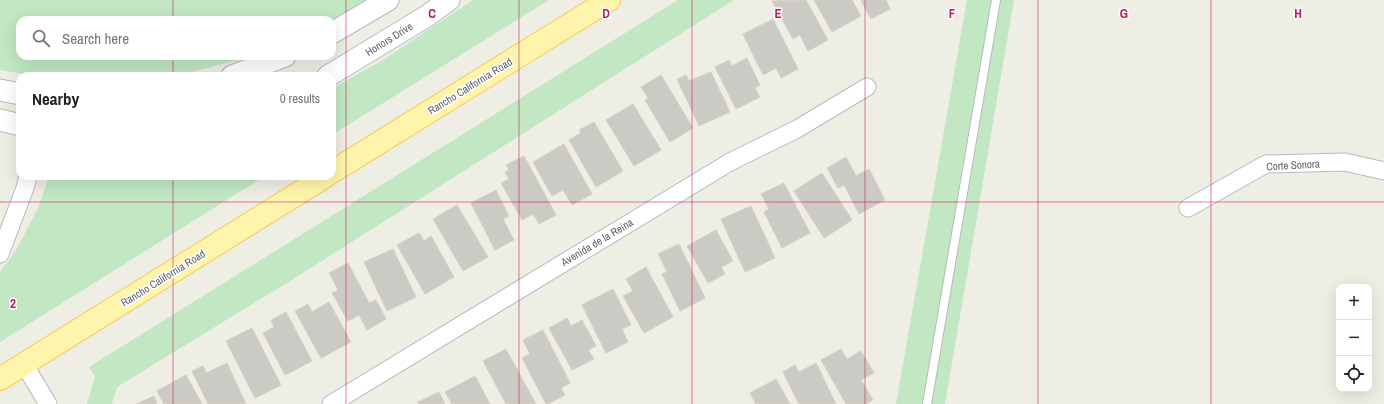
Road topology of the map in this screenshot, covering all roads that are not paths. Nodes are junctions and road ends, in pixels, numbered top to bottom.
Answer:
1 (388, 0) edge
2 (449, 0) edge
3 (609, 0) edge
4 (996, 0) edge
5 (336, 31) edge
6 (274, 60) edge
7 (243, 72) edge
8 (335, 72) edge
9 (867, 87) dead end
10 (0, 90) edge
11 (16, 93) edge
12 (0, 120) edge
13 (16, 124) edge
14 (336, 170) edge
15 (1384, 171) edge
16 (27, 180) edge
17 (320, 180) edge
18 (1188, 208) dead end
19 (0, 254) edge
20 (24, 364) junction
21 (0, 379) edge
22 (48, 404) edge
23 (332, 404) edge
24 (927, 404) edge

1 - 5 street
2 - 8 street, Honors Drive
3 - 14 main road, Rancho California Road
4 - 24 lane
6 - 7 street
9 - 23 street, Avenida de la Reina
10 - 11 street
12 - 13 street
15 - 18 street, Corte Sonora
16 - 19 street
17 - 20 main road, Rancho California Road
20 - 21 main road, Rancho California Road
20 - 22 street

